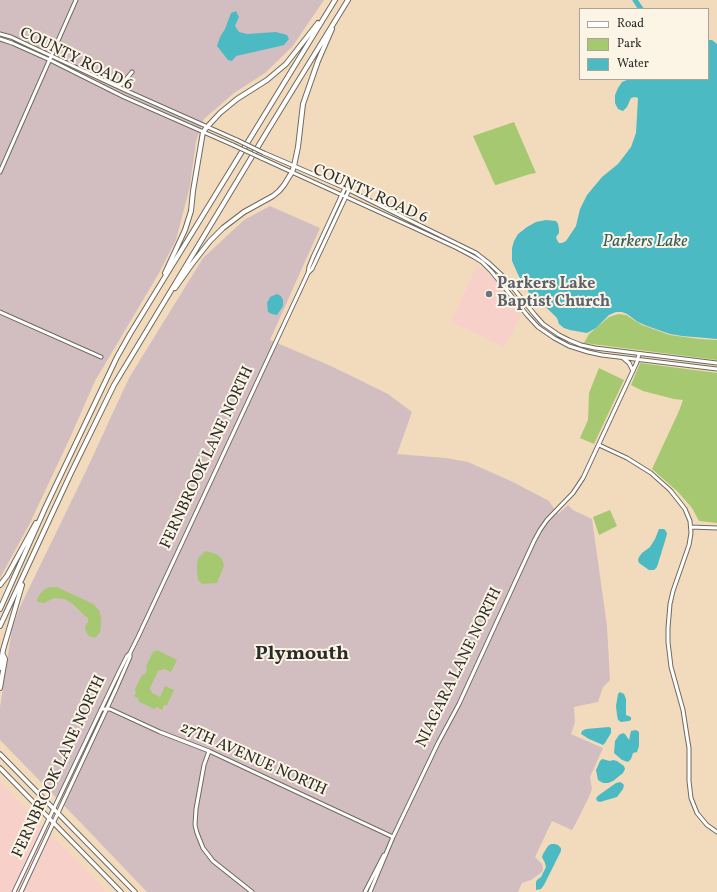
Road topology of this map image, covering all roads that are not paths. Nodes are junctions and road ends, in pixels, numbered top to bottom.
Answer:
1 (76, 0) edge
2 (348, 0) edge
3 (334, 2) edge
4 (335, 21) junction
5 (0, 34) edge
6 (0, 38) edge
7 (52, 56) junction
8 (50, 60) junction
9 (132, 72) dead end
10 (113, 85) junction
11 (207, 127) junction
12 (203, 132) junction
13 (294, 166) junction
14 (0, 172) edge
15 (292, 172) junction
16 (345, 188) junction
17 (349, 190) junction
18 (342, 194) junction
19 (346, 196) junction
20 (308, 273) junction
21 (154, 295) junction
22 (168, 295) junction
23 (0, 312) edge
24 (639, 354) junction
25 (101, 357) dead end
26 (623, 358) junction
27 (638, 360) junction
28 (717, 363) edge
29 (717, 369) edge
30 (633, 371) junction
31 (599, 445) junction
32 (46, 506) junction
33 (691, 527) junction
34 (717, 528) edge
35 (29, 564) junction
36 (0, 585) edge
37 (0, 608) edge
38 (0, 626) edge
39 (2, 653) junction
40 (130, 653) junction
41 (0, 668) edge
42 (0, 688) edge
43 (101, 709) junction
44 (107, 709) junction
45 (209, 751) junction
46 (0, 754) edge
47 (0, 768) edge
48 (54, 809) junction
49 (58, 814) junction
50 (49, 818) junction
51 (54, 823) junction
52 (717, 832) edge
53 (393, 837) junction
54 (390, 845) junction
55 (14, 892) edge
56 (21, 892) edge
57 (121, 892) edge
58 (135, 892) edge
59 (252, 892) edge
60 (364, 892) edge
61 (370, 892) edge

1 - 7 street
2 - 4 highway
3 - 11 highway
3 - 21 highway
4 - 13 highway
4 - 22 highway
5 - 7 street, COUNTY ROAD 6
6 - 8 street, COUNTY ROAD 6
7 - 8 street
7 - 10 street, COUNTY ROAD 6
8 - 12 street, COUNTY ROAD 6
8 - 14 street
9 - 10 street
10 - 11 street, COUNTY ROAD 6
11 - 12 highway
11 - 13 street, COUNTY ROAD 6, bridge
12 - 15 street, COUNTY ROAD 6, bridge
12 - 21 highway
13 - 15 highway
13 - 16 street, COUNTY ROAD 6
15 - 18 street, COUNTY ROAD 6
15 - 22 highway
16 - 17 street, COUNTY ROAD 6
16 - 18 street, FERNBROOK LANE NORTH
17 - 19 street, FERNBROOK LANE NORTH
17 - 24 street, COUNTY ROAD 6
18 - 19 street, COUNTY ROAD 6
18 - 20 street, FERNBROOK LANE NORTH
19 - 20 street, FERNBROOK LANE NORTH
19 - 26 street, COUNTY ROAD 6
20 - 40 street, FERNBROOK LANE NORTH
21 - 32 highway
22 - 35 highway
23 - 25 street
24 - 27 street
24 - 28 street, COUNTY ROAD 6
26 - 27 street, COUNTY ROAD 6
26 - 30 street
27 - 29 street, COUNTY ROAD 6
27 - 30 street
30 - 31 street
31 - 33 street
31 - 53 street, NIAGARA LANE NORTH
32 - 36 highway
32 - 37 highway
33 - 34 street
33 - 52 street
35 - 38 highway
35 - 39 highway
39 - 41 highway
39 - 42 highway
40 - 43 street, FERNBROOK LANE NORTH
40 - 44 street, FERNBROOK LANE NORTH
43 - 44 street, 27TH AVENUE NORTH
43 - 48 street, FERNBROOK LANE NORTH
44 - 45 street, 27TH AVENUE NORTH
44 - 49 street, FERNBROOK LANE NORTH
45 - 53 street, 27TH AVENUE NORTH
45 - 59 street
46 - 48 main road
47 - 50 main road
48 - 49 main road
48 - 50 street, FERNBROOK LANE NORTH
49 - 51 street, FERNBROOK LANE NORTH
49 - 58 main road
50 - 51 main road
50 - 55 street, FERNBROOK LANE NORTH
51 - 56 street, FERNBROOK LANE NORTH
51 - 57 main road
53 - 54 street, NIAGARA LANE NORTH
54 - 60 street, NIAGARA LANE NORTH
54 - 61 street, NIAGARA LANE NORTH

